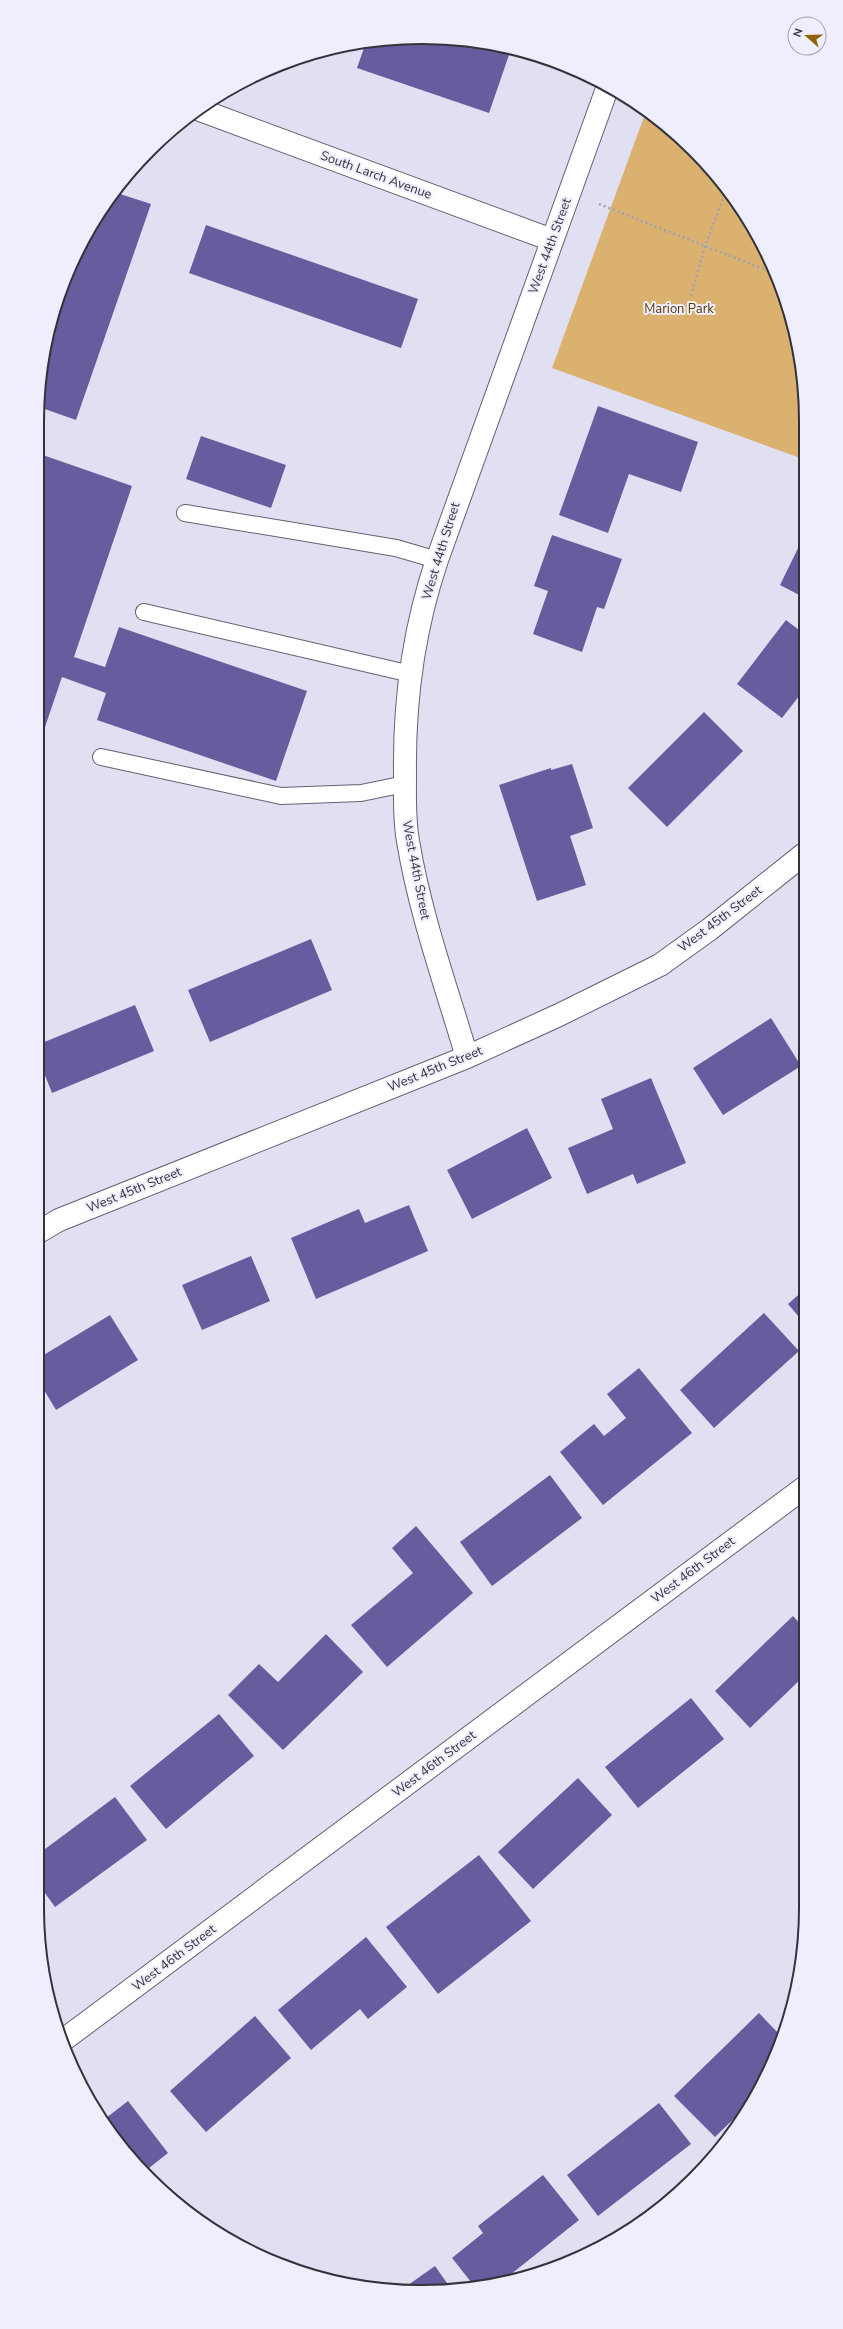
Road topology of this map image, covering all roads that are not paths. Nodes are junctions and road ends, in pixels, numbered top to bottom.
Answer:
1 (606, 93) edge
2 (206, 112) edge
3 (552, 240) junction
4 (185, 513) dead end
5 (436, 560) junction
6 (144, 612) dead end
7 (411, 674) junction
8 (101, 757) dead end
9 (405, 784) junction
10 (799, 858) edge
11 (467, 1057) junction
12 (44, 1229) edge
13 (799, 1491) edge
14 (67, 2037) edge

1 - 3 street, West 44th Street
2 - 3 street, South Larch Avenue
3 - 5 street, West 44th Street
4 - 5 lane
5 - 7 street, West 44th Street
6 - 7 lane
7 - 9 street, West 44th Street
8 - 9 lane
9 - 11 street, West 44th Street
10 - 11 street, West 45th Street
11 - 12 street, West 45th Street
13 - 14 street, West 46th Street

